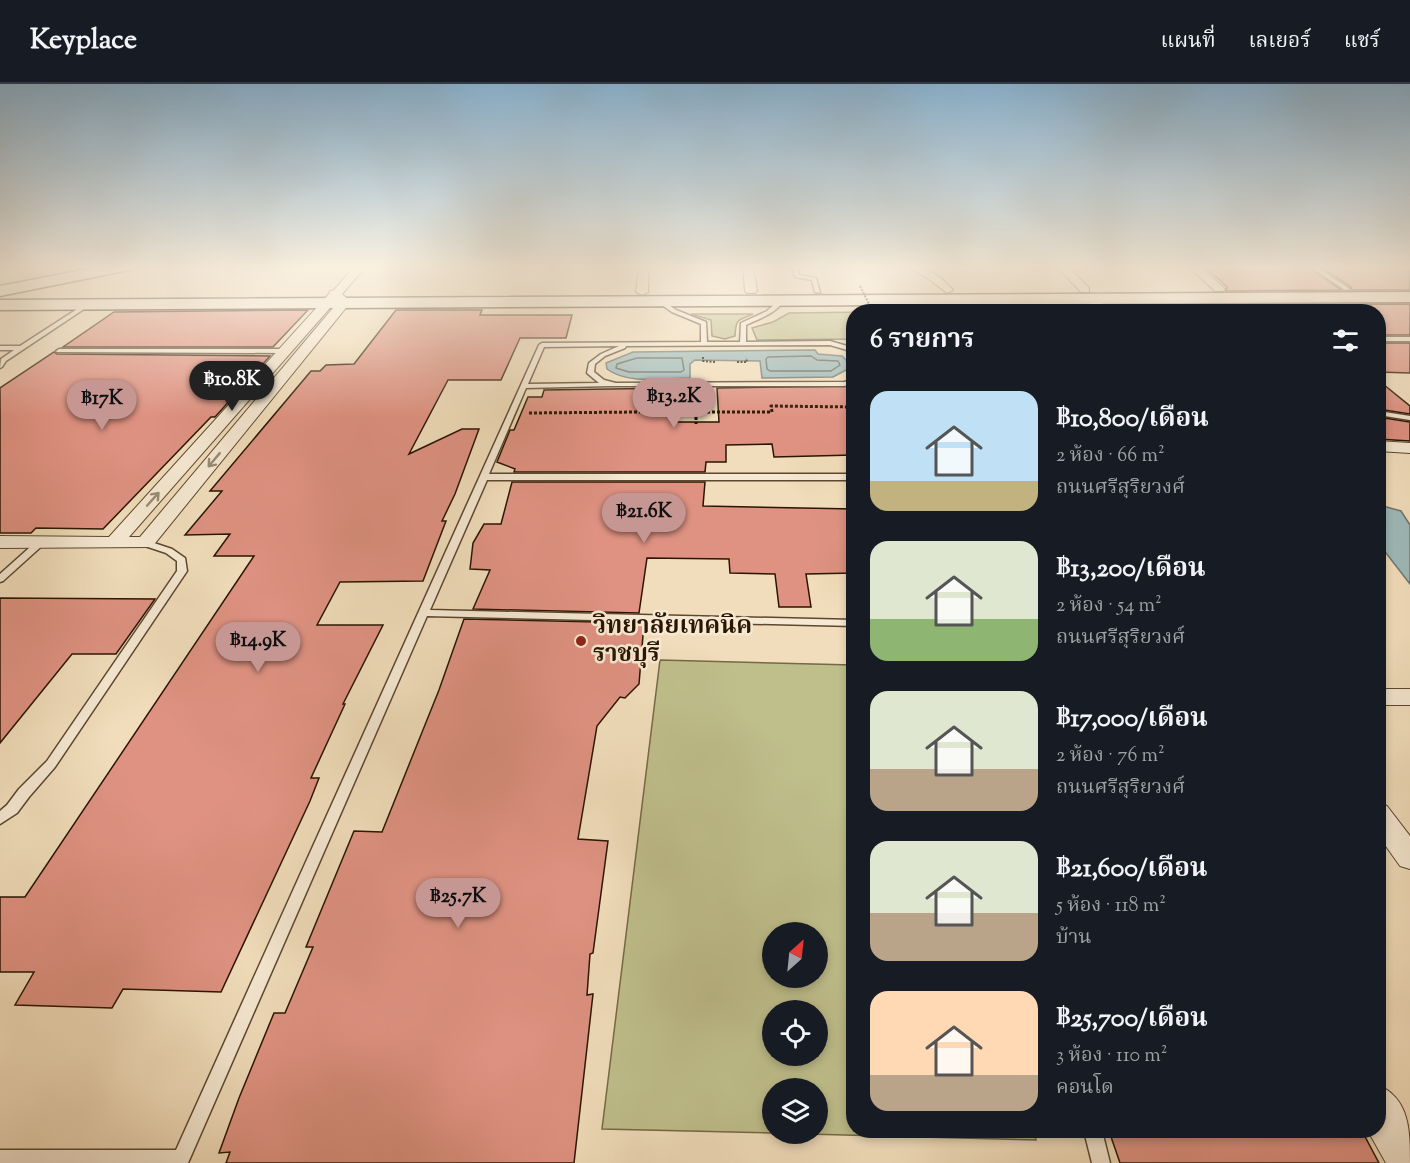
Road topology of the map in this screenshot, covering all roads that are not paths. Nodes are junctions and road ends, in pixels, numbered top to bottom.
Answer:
1 (69, 316) edge
2 (318, 316) edge
3 (322, 316) edge
4 (687, 316) edge
5 (762, 316) edge
6 (1386, 339) edge
7 (1410, 339) edge
8 (846, 343) edge
9 (654, 344) junction
10 (704, 344) junction
11 (742, 344) junction
12 (830, 344) junction
13 (0, 348) edge
14 (20, 348) junction
15 (846, 348) edge
16 (59, 351) dead end
17 (284, 351) junction
18 (0, 366) edge
19 (846, 383) edge
20 (616, 385) junction
21 (524, 386) junction
22 (1386, 414) edge
23 (1410, 418) edge
24 (217, 426) junction
25 (242, 426) junction
26 (1386, 446) edge
27 (1410, 448) edge
28 (483, 477) junction
29 (846, 477) edge
30 (0, 542) edge
31 (41, 542) junction
32 (114, 543) junction
33 (144, 543) junction
34 (0, 579) edge
35 (423, 613) junction
36 (846, 623) edge
37 (1386, 697) edge
38 (1410, 697) edge
39 (0, 818) edge
40 (1386, 825) edge
41 (1410, 857) edge
42 (1386, 1120) edge
43 (1095, 1138) edge
44 (0, 1159) edge
45 (180, 1161) edge
46 (1101, 1163) edge
47 (1410, 1163) edge

1 - 14 lane
2 - 17 street
3 - 25 street
4 - 10 lane
5 - 11 lane
6 - 7 lane
8 - 12 lane
9 - 10 lane
9 - 20 lane
9 - 21 lane
10 - 11 lane
11 - 12 lane
12 - 15 lane
13 - 14 lane
14 - 18 lane
16 - 17 lane
17 - 24 street
19 - 20 lane
20 - 21 lane
21 - 28 lane
22 - 23 lane
24 - 25 street
32 -> 24 street
25 -> 33 street
26 - 27 street
28 - 29 lane
28 - 35 lane
30 - 31 street
31 - 32 street
31 - 34 lane
32 - 33 street
33 - 39 lane
35 - 36 lane
35 - 45 lane
37 - 38 street
40 - 41 street
42 - 47 street
43 - 46 lane
44 - 45 lane

